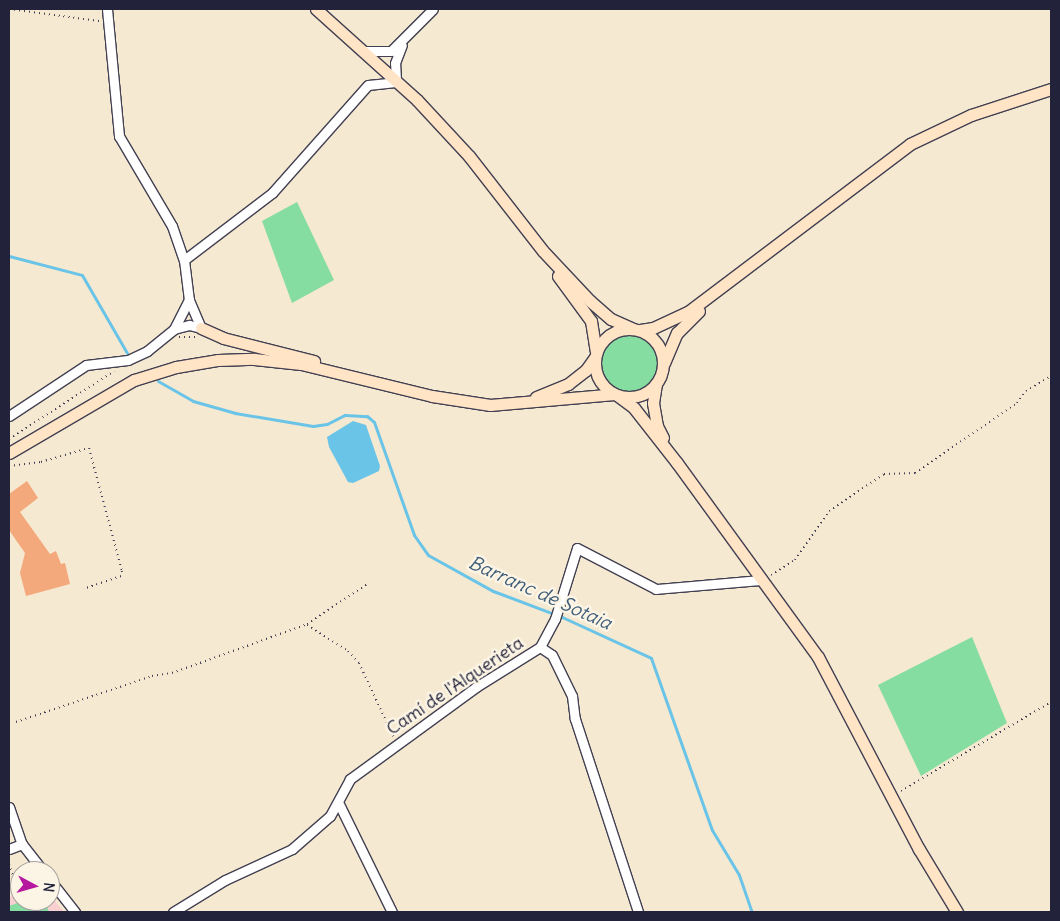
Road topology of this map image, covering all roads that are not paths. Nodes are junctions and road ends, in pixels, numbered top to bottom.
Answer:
1 (107, 9) edge
2 (316, 9) edge
3 (433, 9) edge
4 (403, 42) junction
5 (365, 51) junction
6 (397, 81) junction
7 (1051, 89) edge
8 (543, 251) junction
9 (184, 260) junction
10 (738, 276) junction
11 (189, 300) junction
12 (201, 328) junction
13 (636, 329) junction
14 (175, 333) junction
15 (596, 354) junction
16 (89, 355) dead end
17 (86, 364) junction
18 (663, 367) junction
19 (330, 370) junction
20 (656, 384) junction
21 (616, 395) junction
22 (515, 404) junction
23 (9, 416) edge
24 (9, 453) edge
25 (677, 463) junction
26 (762, 580) junction
27 (540, 647) junction
28 (339, 804) junction
29 (9, 807) edge
30 (22, 844) junction
31 (9, 848) edge
32 (35, 861) edge
33 (60, 893) edge
34 (75, 912) edge
35 (173, 912) edge
36 (392, 912) edge
37 (638, 912) edge
38 (957, 912) edge

1 - 9 street
2 - 5 main road
3 - 4 street
4 - 5 street
4 - 6 street
5 - 6 main road
6 - 8 main road
6 - 9 street
7 - 10 main road
8 - 13 main road
8 - 15 main road
9 - 11 street
10 - 13 main road
10 - 18 main road
11 - 12 street
11 - 14 street
12 - 14 street
12 - 19 main road
13 - 15 main road
13 - 18 main road
14 - 17 street
15 - 21 main road
15 - 22 main road
16 - 17 street
17 - 23 street
18 - 20 main road
19 - 22 main road
19 - 24 main road
20 - 21 main road
20 - 25 main road
21 - 22 main road
21 - 25 main road
25 - 26 main road
26 - 27 street, Camí de l'Alquerieta
26 - 38 main road
27 - 28 street, Camí de l'Alquerieta
27 - 37 street
28 - 35 street, Camí de l'Alquerieta
28 - 36 street
29 - 30 street
30 - 31 street
30 - 32 street
33 - 34 street

